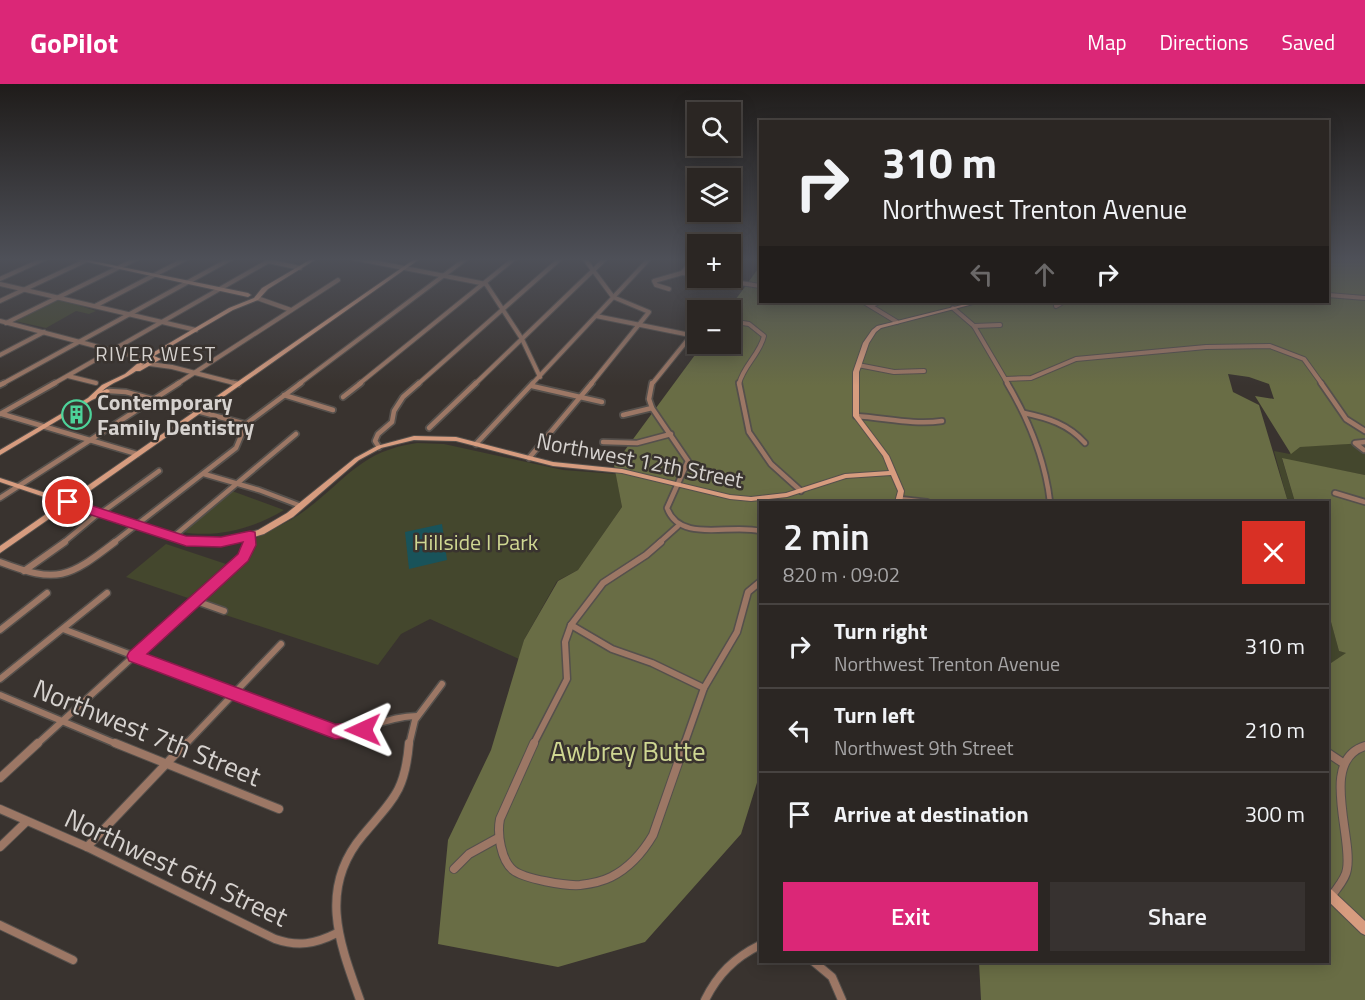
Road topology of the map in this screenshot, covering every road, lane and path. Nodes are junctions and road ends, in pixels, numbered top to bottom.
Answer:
1 (51, 301) edge
2 (70, 301) edge
3 (104, 301) edge
4 (155, 301) edge
5 (199, 301) edge
6 (244, 301) joint
7 (264, 301) edge
8 (305, 301) edge
9 (358, 301) edge
10 (411, 301) edge
11 (462, 301) edge
12 (497, 301) edge
13 (512, 301) edge
14 (562, 301) edge
15 (610, 301) edge
16 (623, 301) edge
17 (866, 303) edge
18 (877, 303) edge
19 (974, 303) edge
20 (1061, 303) edge
21 (272, 305) junction
22 (871, 305) junction
23 (94, 306) junction
24 (1056, 306) dead end
25 (953, 308) junction
26 (502, 309) junction
27 (291, 310) junction
28 (130, 315) junction
29 (596, 316) junction
30 (0, 321) edge
31 (162, 322) junction
32 (897, 322) junction
33 (6, 323) junction
34 (741, 323) edge
35 (641, 325) junction
36 (1000, 325) dead end
37 (0, 326) edge
38 (974, 326) junction
39 (196, 330) junction
40 (44, 332) junction
41 (687, 334) edge
42 (522, 339) junction
43 (687, 339) edge
44 (80, 341) junction
45 (169, 347) junction
46 (113, 350) junction
47 (0, 355) edge
48 (159, 361) junction
49 (145, 362) junction
50 (858, 365) junction
51 (924, 371) dead end
52 (194, 373) junction
53 (68, 376) junction
54 (540, 377) junction
55 (1005, 379) junction
56 (238, 384) junction
57 (0, 385) edge
58 (532, 386) junction
59 (109, 387) junction
60 (284, 396) junction
61 (343, 397) dead end
62 (581, 397) junction
63 (153, 399) junction
64 (602, 402) dead end
65 (652, 408) junction
66 (333, 410) dead end
67 (200, 411) junction
68 (1024, 413) junction
69 (1, 414) edge
70 (623, 415) dead end
71 (856, 416) junction
72 (942, 421) dead end
73 (246, 424) junction
74 (44, 426) junction
75 (429, 428) dead end
76 (1365, 431) edge
77 (296, 434) dead end
78 (671, 434) junction
79 (90, 440) junction
80 (603, 442) dead end
81 (1365, 442) edge
82 (1085, 443) dead end
83 (476, 444) junction
84 (379, 447) junction
85 (1364, 450) edge
86 (1, 453) edge
87 (137, 454) junction
88 (529, 458) junction
89 (159, 471) dead end
90 (894, 473) junction
91 (204, 474) junction
92 (0, 480) edge
93 (239, 484) junction
94 (679, 485) junction
95 (19, 486) junction
96 (801, 490) junction
97 (1335, 493) dead end
98 (0, 498) edge
99 (900, 501) edge
100 (1050, 501) edge
101 (68, 502) junction
102 (1365, 502) edge
103 (301, 506) junction
104 (100, 513) junction
105 (137, 524) junction
106 (678, 526) junction
107 (759, 531) edge
108 (250, 536) junction
109 (174, 537) junction
110 (0, 550) edge
111 (0, 562) edge
112 (24, 571) junction
113 (759, 583) edge
114 (107, 592) dead end
115 (47, 593) dead end
116 (196, 601) junction
117 (224, 611) dead end
118 (571, 625) junction
119 (63, 629) junction
120 (0, 630) edge
121 (281, 644) dead end
122 (134, 656) junction
123 (0, 669) edge
124 (8, 673) junction
125 (0, 679) edge
126 (442, 684) dead end
127 (704, 688) junction
128 (235, 693) junction
129 (0, 695) edge
130 (417, 716) junction
131 (62, 722) junction
132 (1365, 746) edge
133 (1329, 754) edge
134 (1344, 763) junction
135 (167, 765) junction
136 (0, 778) edge
137 (0, 808) edge
138 (279, 809) dead end
139 (26, 822) junction
140 (498, 838) junction
141 (0, 847) edge
142 (87, 847) junction
143 (454, 869) dead end
144 (1329, 896) edge
145 (0, 925) edge
146 (1365, 929) edge
147 (337, 933) junction
148 (759, 946) edge
149 (73, 960) dead end
150 (814, 963) edge
151 (360, 1000) edge
152 (705, 1000) edge
153 (842, 1000) edge

1 - 33 street
2 - 23 street
3 - 23 street
4 - 28 street
5 - 31 street
6 - 21 street
6 - 39 street
7 - 21 street
8 - 27 street
9 - 56 street
10 - 60 street
11 - 61 street
12 - 26 street
13 - 26 street
14 - 42 street
15 - 29 street
16 - 35 street
17 - 22 street
18 - 22 street
19 - 25 street
20 - 24 street
21 - 27 street
22 - 32 street
23 - 28 street
25 - 32 street
25 - 38 street
26 - 42 street
26 - 84 street
27 - 52 street
28 - 31 street
28 - 44 street
29 - 35 street
29 - 54 street
30 - 33 street
31 - 39 street
31 - 46 street
32 - 50 street
33 - 37 street
33 - 40 street
34 - 96 street
35 - 41 street
35 - 62 street
36 - 38 street
38 - 55 street
39 - 45 street
40 - 44 street
40 - 47 street
42 - 54 street
42 - 75 street
43 - 65 street
44 - 46 street
44 - 57 street
45 - 48 street
45 - 49 street
46 - 49 street
46 - 53 street
48 - 49 street
48 - 52 street
49 - 59 street
50 - 51 street
50 - 71 street
52 - 56 street
52 - 63 street
53 - 59 street
53 - 69 street
54 - 58 street
55 - 68 street
55 - 76 street
56 - 67 street
58 - 62 street
58 - 83 street
59 - 63 street
59 - 74 street
60 - 66 street
60 - 73 street
62 - 64 street
62 - 88 street
63 - 67 street
63 - 79 street
65 - 70 street
65 - 78 street
67 - 73 street
67 - 87 street
68 - 82 street
68 - 100 street
69 - 74 street
71 - 72 street
71 - 90 street
73 - 91 street
74 - 79 street
74 - 86 street
77 - 93 street
78 - 80 street
78 - 94 street
79 - 87 street
79 - 95 street
81 - 85 street
83 - 84 street, Northwest 12th Street
83 - 88 street, Northwest 12th Street
84 - 103 street, Northwest 12th Street
87 - 101 street
88 - 94 street, Northwest 12th Street
89 - 104 street
90 - 96 street, Northwest 12th Street
90 - 99 street
91 - 93 street
91 - 105 street
92 - 95 street, Northwest 12th Street
93 - 103 street
93 - 109 street
94 - 96 street, Northwest 12th Street
94 - 106 street
95 - 98 street
95 - 101 street, Northwest 12th Street
97 - 102 street
101 - 104 street, Northwest 12th Street
101 - 110 street
103 - 108 street, Northwest 12th Street
104 - 105 street, Northwest 12th Street
104 - 112 street
105 - 109 street, Northwest 12th Street
105 - 112 street
106 - 107 street
106 - 118 street
108 - 109 street, Northwest 12th Street
108 - 116 street
111 - 112 street
113 - 127 street
114 - 119 street
115 - 120 street
116 - 117 street
116 - 122 street
118 - 127 street
118 - 140 street
119 - 122 street
119 - 124 street
121 - 128 street
122 - 128 street
122 - 131 street
123 - 124 street, Northwest 7th Street
124 - 125 street
126 - 130 street
127 - 140 street
128 - 130 street
128 - 135 street
129 - 131 street, Northwest 7th Street
130 - 147 street
131 - 135 street, Northwest 7th Street
131 - 136 street
132 - 134 street
133 - 134 street
134 - 144 street
135 - 138 street, Northwest 7th Street
135 - 142 street
137 - 139 street, Northwest 6th Street
139 - 141 street
139 - 142 street, Northwest 6th Street
140 - 143 street
142 - 147 street, Northwest 6th Street
144 - 146 street
145 - 149 street
147 - 151 street
148 - 152 street
150 - 153 street

